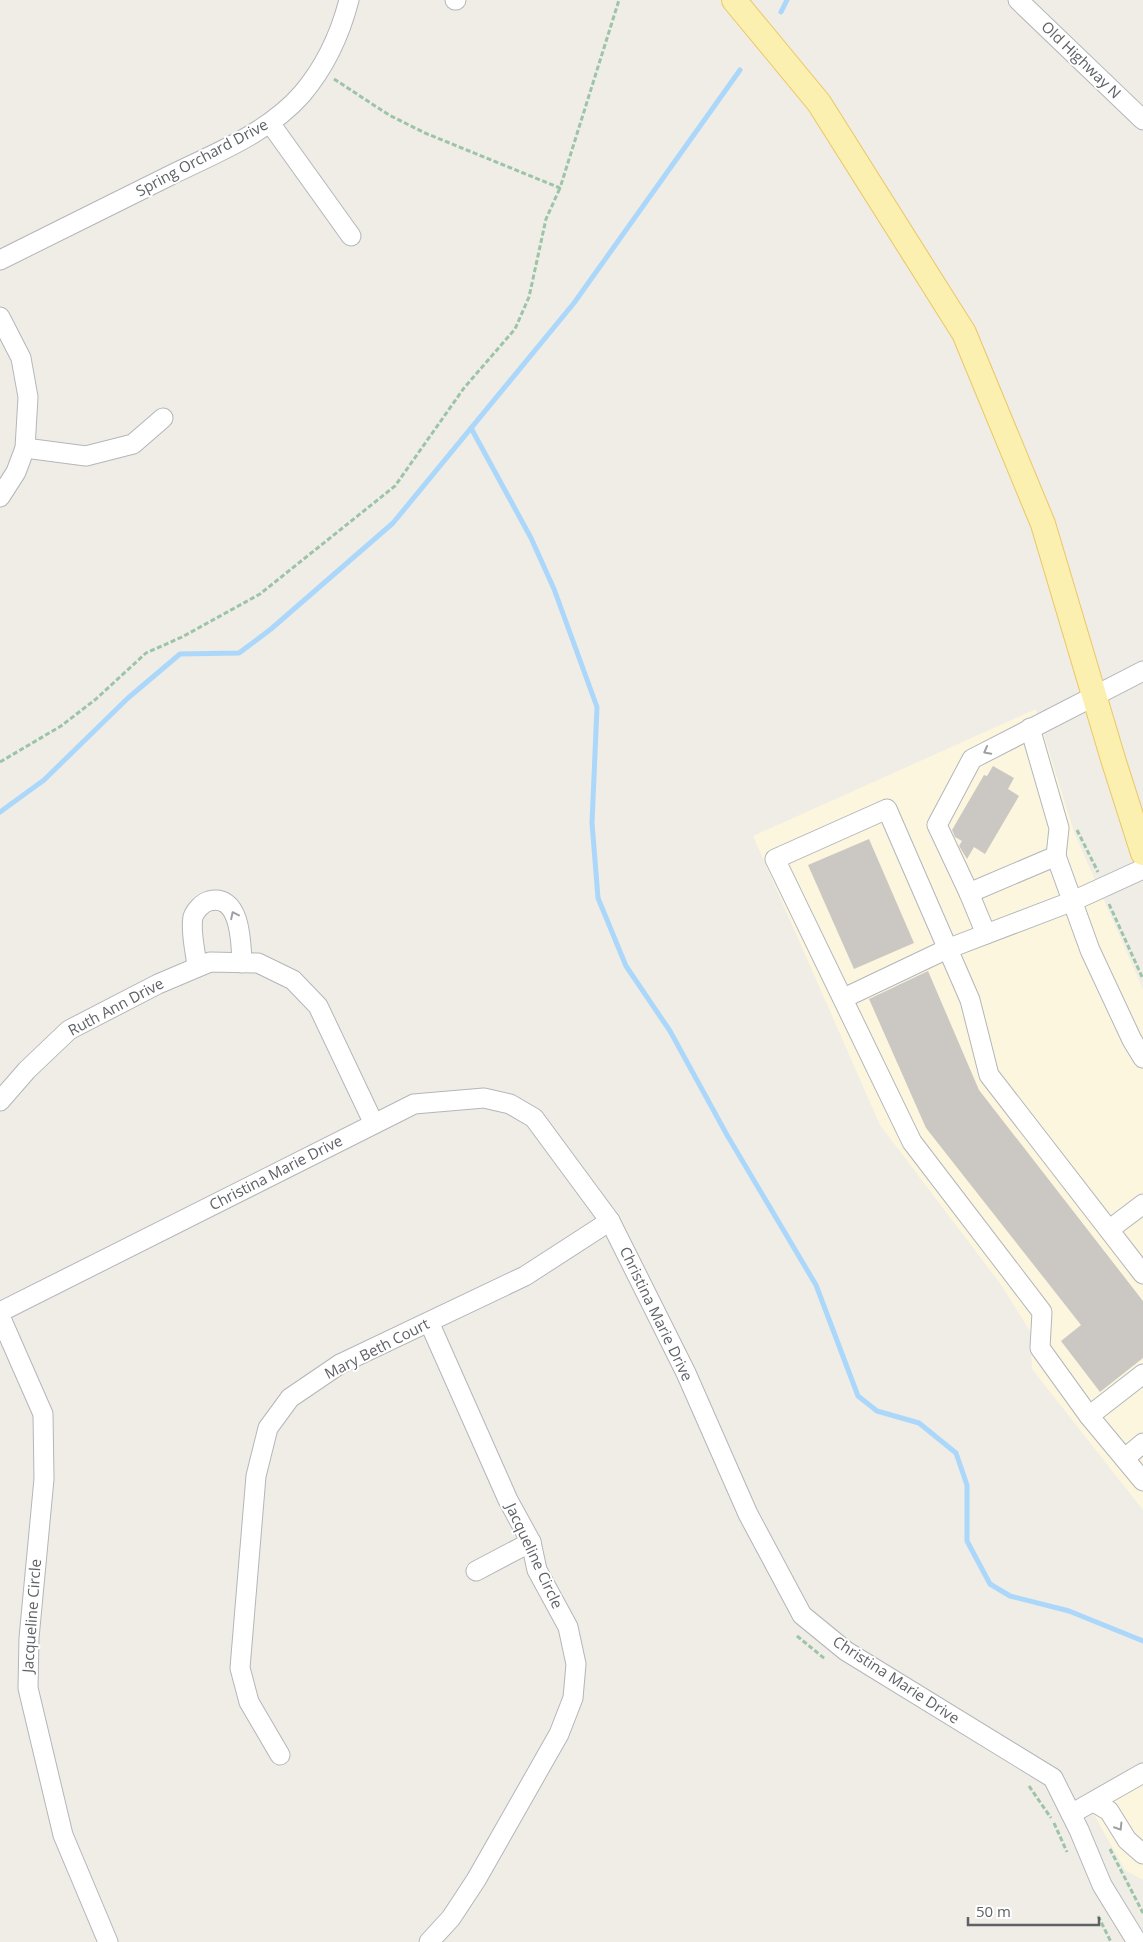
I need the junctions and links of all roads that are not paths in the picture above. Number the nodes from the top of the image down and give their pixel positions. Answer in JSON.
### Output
{"nodes":[{"id":1,"x":349,"y":0,"type":"edge"},
{"id":2,"x":734,"y":0,"type":"edge"},
{"id":3,"x":1018,"y":0,"type":"edge"},
{"id":4,"x":1143,"y":120,"type":"edge"},
{"id":5,"x":270,"y":124,"type":"junction"},
{"id":6,"x":351,"y":236,"type":"dead end"},
{"id":7,"x":0,"y":260,"type":"edge"},
{"id":8,"x":0,"y":317,"type":"edge"},
{"id":9,"x":163,"y":418,"type":"dead end"},
{"id":10,"x":25,"y":448,"type":"junction"},
{"id":11,"x":0,"y":497,"type":"edge"},
{"id":12,"x":1143,"y":671,"type":"edge"},
{"id":13,"x":1095,"y":696,"type":"junction"},
{"id":14,"x":1030,"y":728,"type":"junction"},
{"id":15,"x":1143,"y":853,"type":"edge"},
{"id":16,"x":1056,"y":856,"type":"junction"},
{"id":17,"x":1143,"y":870,"type":"edge"},
{"id":18,"x":969,"y":893,"type":"junction"},
{"id":19,"x":1073,"y":902,"type":"junction"},
{"id":20,"x":986,"y":934,"type":"junction"},
{"id":21,"x":947,"y":949,"type":"junction"},
{"id":22,"x":242,"y":963,"type":"junction"},
{"id":23,"x":197,"y":968,"type":"junction"},
{"id":24,"x":844,"y":998,"type":"junction"},
{"id":25,"x":1143,"y":1058,"type":"edge"},
{"id":26,"x":0,"y":1101,"type":"edge"},
{"id":27,"x":374,"y":1124,"type":"junction"},
{"id":28,"x":1143,"y":1204,"type":"edge"},
{"id":29,"x":610,"y":1221,"type":"junction"},
{"id":30,"x":1110,"y":1229,"type":"junction"},
{"id":31,"x":1143,"y":1274,"type":"edge"},
{"id":32,"x":0,"y":1314,"type":"edge"},
{"id":33,"x":429,"y":1322,"type":"junction"},
{"id":34,"x":1143,"y":1374,"type":"edge"},
{"id":35,"x":1090,"y":1416,"type":"junction"},
{"id":36,"x":1143,"y":1443,"type":"edge"},
{"id":37,"x":1125,"y":1458,"type":"junction"},
{"id":38,"x":1143,"y":1481,"type":"edge"},
{"id":39,"x":531,"y":1542,"type":"junction"},
{"id":40,"x":476,"y":1571,"type":"dead end"},
{"id":41,"x":280,"y":1755,"type":"dead end"},
{"id":42,"x":1143,"y":1773,"type":"edge"},
{"id":43,"x":1094,"y":1802,"type":"junction"},
{"id":44,"x":1071,"y":1814,"type":"junction"},
{"id":45,"x":1143,"y":1854,"type":"edge"},
{"id":46,"x":108,"y":1942,"type":"edge"},
{"id":47,"x":429,"y":1942,"type":"edge"},
{"id":48,"x":1137,"y":1942,"type":"edge"}],
"edges":[{"from":1,"to":5,"type":"street","name":"Spring Orchard Drive"},
{"from":2,"to":13,"type":"main road"},
{"from":3,"to":4,"type":"street","name":"Old Highway N"},
{"from":5,"to":6,"type":"street"},
{"from":5,"to":7,"type":"street","name":"Spring Orchard Drive"},
{"from":8,"to":10,"type":"street"},
{"from":9,"to":10,"type":"street"},
{"from":10,"to":11,"type":"street"},
{"from":12,"to":13,"type":"street"},
{"from":13,"to":14,"type":"street"},
{"from":13,"to":15,"type":"main road"},
{"from":14,"to":16,"type":"street"},
{"from":14,"to":18,"type":"street","one_way":true},
{"from":16,"to":18,"type":"street"},
{"from":16,"to":19,"type":"street"},
{"from":17,"to":19,"type":"street"},
{"from":18,"to":20,"type":"street"},
{"from":19,"to":20,"type":"street"},
{"from":19,"to":25,"type":"street"},
{"from":20,"to":21,"type":"street"},
{"from":21,"to":24,"type":"street"},
{"from":21,"to":24,"type":"street"},
{"from":21,"to":30,"type":"street"},
{"from":22,"to":23,"type":"street","name":"Ruth Ann Drive"},
{"from":22,"to":23,"type":"street","one_way":true},
{"from":22,"to":27,"type":"street","name":"Ruth Ann Drive"},
{"from":23,"to":26,"type":"street","name":"Ruth Ann Drive"},
{"from":24,"to":35,"type":"street"},
{"from":27,"to":29,"type":"street","name":"Christina Marie Drive"},
{"from":27,"to":32,"type":"street","name":"Christina Marie Drive"},
{"from":28,"to":30,"type":"street"},
{"from":29,"to":33,"type":"street","name":"Mary Beth Court"},
{"from":29,"to":44,"type":"street","name":"Christina Marie Drive"},
{"from":30,"to":31,"type":"street"},
{"from":32,"to":46,"type":"street","name":"Jacqueline Circle"},
{"from":33,"to":39,"type":"street","name":"Jacqueline Circle"},
{"from":33,"to":41,"type":"street","name":"Mary Beth Court"},
{"from":34,"to":35,"type":"street"},
{"from":35,"to":37,"type":"street"},
{"from":36,"to":37,"type":"street"},
{"from":37,"to":38,"type":"street"},
{"from":39,"to":40,"type":"street"},
{"from":39,"to":47,"type":"street","name":"Jacqueline Circle"},
{"from":42,"to":43,"type":"street"},
{"from":43,"to":44,"type":"street"},
{"from":43,"to":45,"type":"street","one_way":true},
{"from":44,"to":48,"type":"street","name":"Christina Marie Drive"}]}
